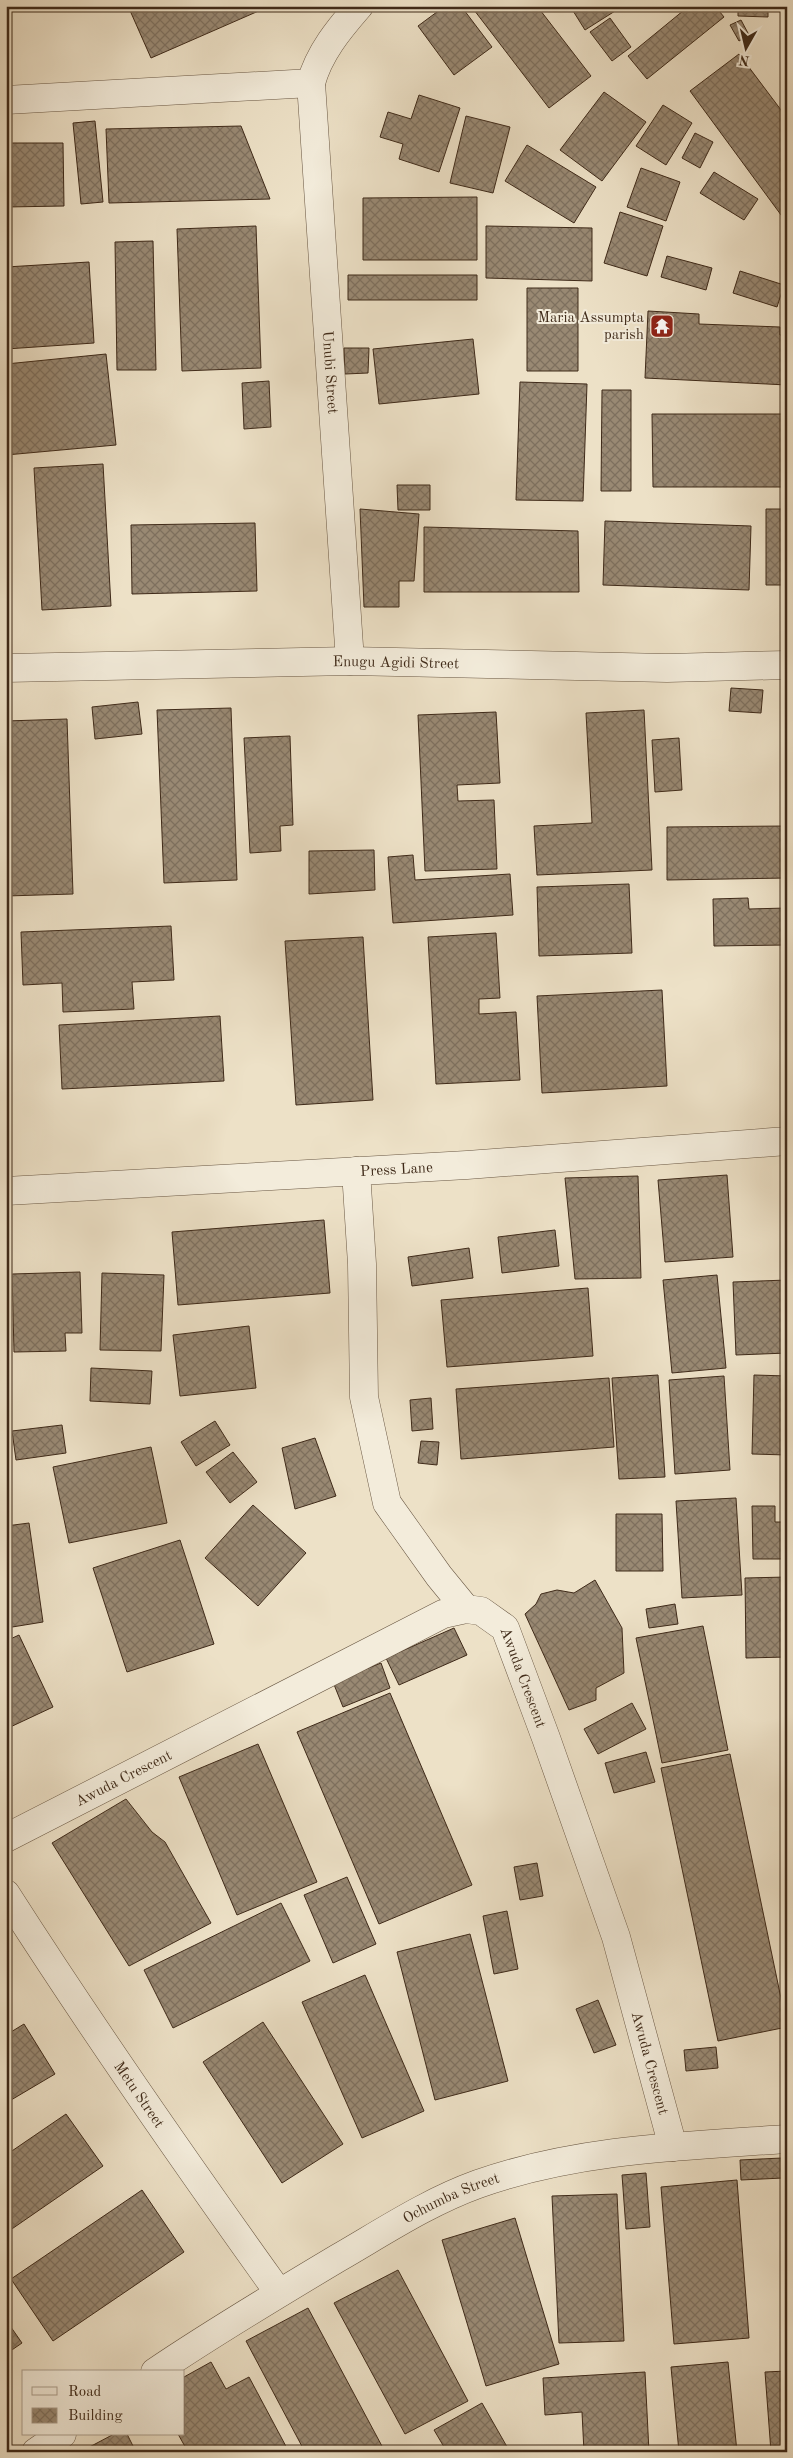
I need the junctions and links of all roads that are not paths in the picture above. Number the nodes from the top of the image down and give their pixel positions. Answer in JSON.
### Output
{"nodes":[{"id":1,"x":360,"y":6,"type":"edge"},
{"id":2,"x":311,"y":83,"type":"junction"},
{"id":3,"x":6,"y":100,"type":"edge"},
{"id":4,"x":350,"y":661,"type":"junction"},
{"id":5,"x":787,"y":665,"type":"edge"},
{"id":6,"x":6,"y":668,"type":"edge"},
{"id":7,"x":787,"y":1141,"type":"edge"},
{"id":8,"x":356,"y":1171,"type":"junction"},
{"id":9,"x":6,"y":1191,"type":"edge"},
{"id":10,"x":466,"y":1609,"type":"junction"},
{"id":11,"x":6,"y":1838,"type":"edge"},
{"id":12,"x":6,"y":1894,"type":"edge"},
{"id":13,"x":787,"y":2139,"type":"edge"},
{"id":14,"x":673,"y":2147,"type":"junction"},
{"id":15,"x":279,"y":2293,"type":"junction"},
{"id":16,"x":158,"y":2370,"type":"edge"},
{"id":17,"x":59,"y":2436,"type":"edge"},
{"id":18,"x":36,"y":2452,"type":"edge"}],
"edges":[{"from":1,"to":2,"type":"street","name":"Unubi Street"},
{"from":2,"to":3,"type":"street"},
{"from":2,"to":4,"type":"street","name":"Unubi Street"},
{"from":4,"to":5,"type":"street","name":"Enugu Agidi Street"},
{"from":4,"to":6,"type":"street","name":"Enugu Agidi Street"},
{"from":7,"to":8,"type":"street","name":"Press Lane"},
{"from":8,"to":9,"type":"street","name":"Press Lane"},
{"from":8,"to":10,"type":"street"},
{"from":10,"to":11,"type":"street","name":"Awuda Crescent"},
{"from":10,"to":14,"type":"street","name":"Awuda Crescent"},
{"from":12,"to":15,"type":"street","name":"Metu Street"},
{"from":13,"to":14,"type":"street","name":"Ochumba Street"},
{"from":14,"to":15,"type":"street","name":"Ochumba Street"},
{"from":15,"to":16,"type":"street","name":"Ochumba Street"},
{"from":17,"to":18,"type":"street"}]}
